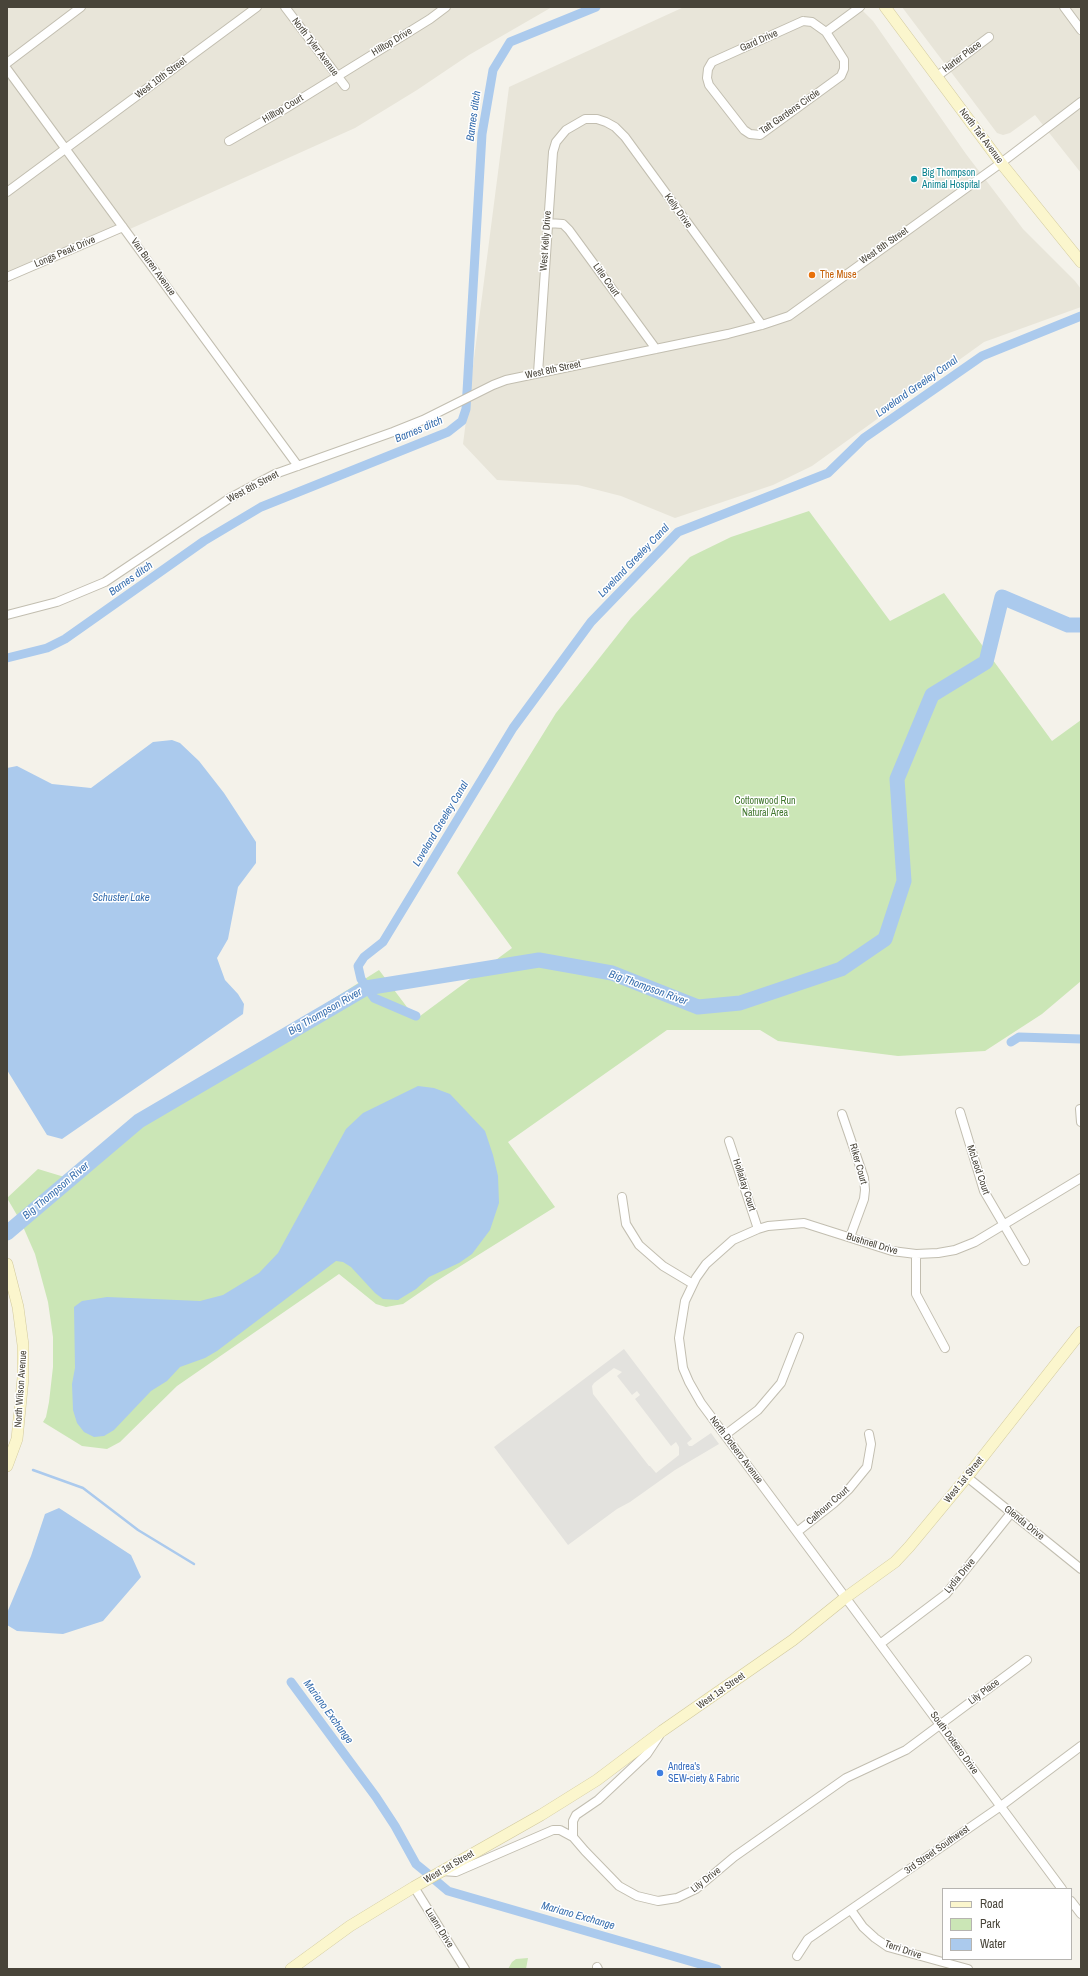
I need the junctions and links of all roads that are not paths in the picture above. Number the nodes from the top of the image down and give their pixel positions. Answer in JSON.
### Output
{"nodes":[{"id":1,"x":81,"y":7,"type":"edge"},
{"id":2,"x":257,"y":7,"type":"edge"},
{"id":3,"x":285,"y":7,"type":"edge"},
{"id":4,"x":446,"y":7,"type":"edge"},
{"id":5,"x":860,"y":7,"type":"edge"},
{"id":6,"x":885,"y":7,"type":"edge"},
{"id":7,"x":1064,"y":7,"type":"edge"},
{"id":8,"x":1081,"y":30,"type":"edge"},
{"id":9,"x":826,"y":32,"type":"junction"},
{"id":10,"x":989,"y":37,"type":"dead end"},
{"id":11,"x":7,"y":63,"type":"edge"},
{"id":12,"x":7,"y":69,"type":"edge"},
{"id":13,"x":336,"y":75,"type":"junction"},
{"id":14,"x":936,"y":77,"type":"junction"},
{"id":15,"x":709,"y":85,"type":"joint"},
{"id":16,"x":345,"y":86,"type":"dead end"},
{"id":17,"x":1081,"y":102,"type":"edge"},
{"id":18,"x":580,"y":121,"type":"joint"},
{"id":19,"x":229,"y":141,"type":"dead end"},
{"id":20,"x":66,"y":149,"type":"junction"},
{"id":21,"x":1001,"y":163,"type":"junction"},
{"id":22,"x":7,"y":192,"type":"edge"},
{"id":23,"x":548,"y":223,"type":"junction"},
{"id":24,"x":123,"y":227,"type":"junction"},
{"id":25,"x":1081,"y":262,"type":"edge"},
{"id":26,"x":7,"y":277,"type":"edge"},
{"id":27,"x":762,"y":325,"type":"junction"},
{"id":28,"x":656,"y":349,"type":"junction"},
{"id":29,"x":538,"y":373,"type":"junction"},
{"id":30,"x":298,"y":466,"type":"junction"},
{"id":31,"x":7,"y":615,"type":"edge"},
{"id":32,"x":1080,"y":1108,"type":"dead end"},
{"id":33,"x":960,"y":1112,"type":"dead end"},
{"id":34,"x":842,"y":1114,"type":"dead end"},
{"id":35,"x":1081,"y":1122,"type":"edge"},
{"id":36,"x":729,"y":1141,"type":"dead end"},
{"id":37,"x":1081,"y":1178,"type":"edge"},
{"id":38,"x":622,"y":1196,"type":"dead end"},
{"id":39,"x":1004,"y":1224,"type":"junction"},
{"id":40,"x":758,"y":1229,"type":"junction"},
{"id":41,"x":850,"y":1238,"type":"junction"},
{"id":42,"x":916,"y":1254,"type":"junction"},
{"id":43,"x":1025,"y":1261,"type":"dead end"},
{"id":44,"x":8,"y":1266,"type":"edge"},
{"id":45,"x":693,"y":1284,"type":"junction"},
{"id":46,"x":1081,"y":1332,"type":"edge"},
{"id":47,"x":799,"y":1337,"type":"dead end"},
{"id":48,"x":945,"y":1348,"type":"dead end"},
{"id":49,"x":869,"y":1434,"type":"dead end"},
{"id":50,"x":725,"y":1435,"type":"junction"},
{"id":51,"x":7,"y":1466,"type":"edge"},
{"id":52,"x":967,"y":1477,"type":"junction"},
{"id":53,"x":1011,"y":1513,"type":"junction"},
{"id":54,"x":797,"y":1532,"type":"junction"},
{"id":55,"x":1081,"y":1568,"type":"edge"},
{"id":56,"x":846,"y":1598,"type":"junction"},
{"id":57,"x":880,"y":1644,"type":"junction"},
{"id":58,"x":1027,"y":1660,"type":"dead end"},
{"id":59,"x":941,"y":1724,"type":"junction"},
{"id":60,"x":662,"y":1731,"type":"junction"},
{"id":61,"x":1081,"y":1746,"type":"edge"},
{"id":62,"x":1001,"y":1806,"type":"junction"},
{"id":63,"x":573,"y":1837,"type":"junction"},
{"id":64,"x":442,"y":1871,"type":"junction"},
{"id":65,"x":414,"y":1887,"type":"junction"},
{"id":66,"x":1061,"y":1888,"type":"edge"},
{"id":67,"x":1072,"y":1902,"type":"edge"},
{"id":68,"x":850,"y":1910,"type":"junction"},
{"id":69,"x":1081,"y":1914,"type":"edge"},
{"id":70,"x":797,"y":1956,"type":"dead end"},
{"id":71,"x":291,"y":1969,"type":"edge"},
{"id":72,"x":465,"y":1969,"type":"edge"},
{"id":73,"x":968,"y":1969,"type":"edge"}],
"edges":[{"from":1,"to":11,"type":"street"},
{"from":2,"to":20,"type":"street","name":"West 10th Street"},
{"from":3,"to":13,"type":"street","name":"North Tyler Avenue"},
{"from":4,"to":13,"type":"street","name":"Hilltop Drive"},
{"from":5,"to":9,"type":"street"},
{"from":6,"to":14,"type":"main road","name":"North Taft Avenue"},
{"from":7,"to":8,"type":"street"},
{"from":9,"to":15,"type":"street","name":"Gard Drive"},
{"from":9,"to":15,"type":"street","name":"Taft Gardens Circle"},
{"from":10,"to":14,"type":"street","name":"Harter Place"},
{"from":12,"to":20,"type":"street","name":"Van Buren Avenue"},
{"from":13,"to":16,"type":"street","name":"North Tyler Avenue"},
{"from":13,"to":19,"type":"street","name":"Hilltop Court"},
{"from":14,"to":21,"type":"main road","name":"North Taft Avenue"},
{"from":17,"to":21,"type":"street","name":"West 8th Street"},
{"from":18,"to":23,"type":"street","name":"West Kelly Drive"},
{"from":18,"to":27,"type":"street","name":"Kelly Drive"},
{"from":20,"to":22,"type":"street","name":"West 10th Street"},
{"from":20,"to":24,"type":"street","name":"Van Buren Avenue"},
{"from":21,"to":25,"type":"main road","name":"North Taft Avenue"},
{"from":21,"to":27,"type":"street","name":"West 8th Street"},
{"from":23,"to":28,"type":"street","name":"Litle Court"},
{"from":23,"to":29,"type":"street","name":"West Kelly Drive"},
{"from":24,"to":26,"type":"street","name":"Longs Peak Drive"},
{"from":24,"to":30,"type":"street","name":"Van Buren Avenue"},
{"from":27,"to":28,"type":"street","name":"West 8th Street"},
{"from":28,"to":29,"type":"street","name":"West 8th Street"},
{"from":29,"to":30,"type":"street","name":"West 8th Street"},
{"from":30,"to":31,"type":"street","name":"West 8th Street"},
{"from":32,"to":35,"type":"street"},
{"from":33,"to":39,"type":"street","name":"McLeod Court"},
{"from":34,"to":41,"type":"street","name":"Riker Court"},
{"from":36,"to":40,"type":"street","name":"Holladay Court"},
{"from":37,"to":39,"type":"street","name":"Bushnell Drive"},
{"from":38,"to":45,"type":"street"},
{"from":39,"to":42,"type":"street","name":"Bushnell Drive"},
{"from":39,"to":43,"type":"street","name":"McLeod Court"},
{"from":40,"to":41,"type":"street","name":"Bushnell Drive"},
{"from":40,"to":45,"type":"street","name":"Bushnell Drive"},
{"from":41,"to":42,"type":"street","name":"Bushnell Drive"},
{"from":42,"to":48,"type":"street"},
{"from":44,"to":51,"type":"main road","name":"North Wilson Avenue"},
{"from":45,"to":50,"type":"street","name":"North Dotsero Avenue"},
{"from":46,"to":52,"type":"main road","name":"West 1st Street"},
{"from":47,"to":50,"type":"street"},
{"from":49,"to":54,"type":"street","name":"Calhoun Court"},
{"from":50,"to":54,"type":"street","name":"North Dotsero Avenue"},
{"from":52,"to":53,"type":"street","name":"Glenda Drive"},
{"from":52,"to":56,"type":"main road","name":"West 1st Street"},
{"from":53,"to":55,"type":"street","name":"Glenda Drive"},
{"from":53,"to":57,"type":"street","name":"Lydia Drive"},
{"from":54,"to":56,"type":"street","name":"North Dotsero Avenue"},
{"from":56,"to":57,"type":"street","name":"South Dotsero Drive"},
{"from":56,"to":60,"type":"main road","name":"West 1st Street"},
{"from":57,"to":59,"type":"street","name":"South Dotsero Drive"},
{"from":58,"to":59,"type":"street","name":"Lily Place"},
{"from":59,"to":62,"type":"street","name":"South Dotsero Drive"},
{"from":59,"to":63,"type":"street","name":"Lily Drive"},
{"from":60,"to":63,"type":"street"},
{"from":60,"to":64,"type":"main road","name":"West 1st Street"},
{"from":61,"to":62,"type":"street","name":"3rd Street Southwest"},
{"from":62,"to":66,"type":"street","name":"South Dotsero Drive"},
{"from":62,"to":68,"type":"street","name":"3rd Street Southwest"},
{"from":63,"to":64,"type":"street"},
{"from":64,"to":65,"type":"main road","name":"West 1st Street"},
{"from":65,"to":71,"type":"main road","name":"West 1st Street"},
{"from":65,"to":72,"type":"street","name":"Luann Drive"},
{"from":67,"to":69,"type":"street"},
{"from":68,"to":70,"type":"street","name":"3rd Street Southwest"},
{"from":68,"to":73,"type":"street","name":"Terri Drive"}]}
